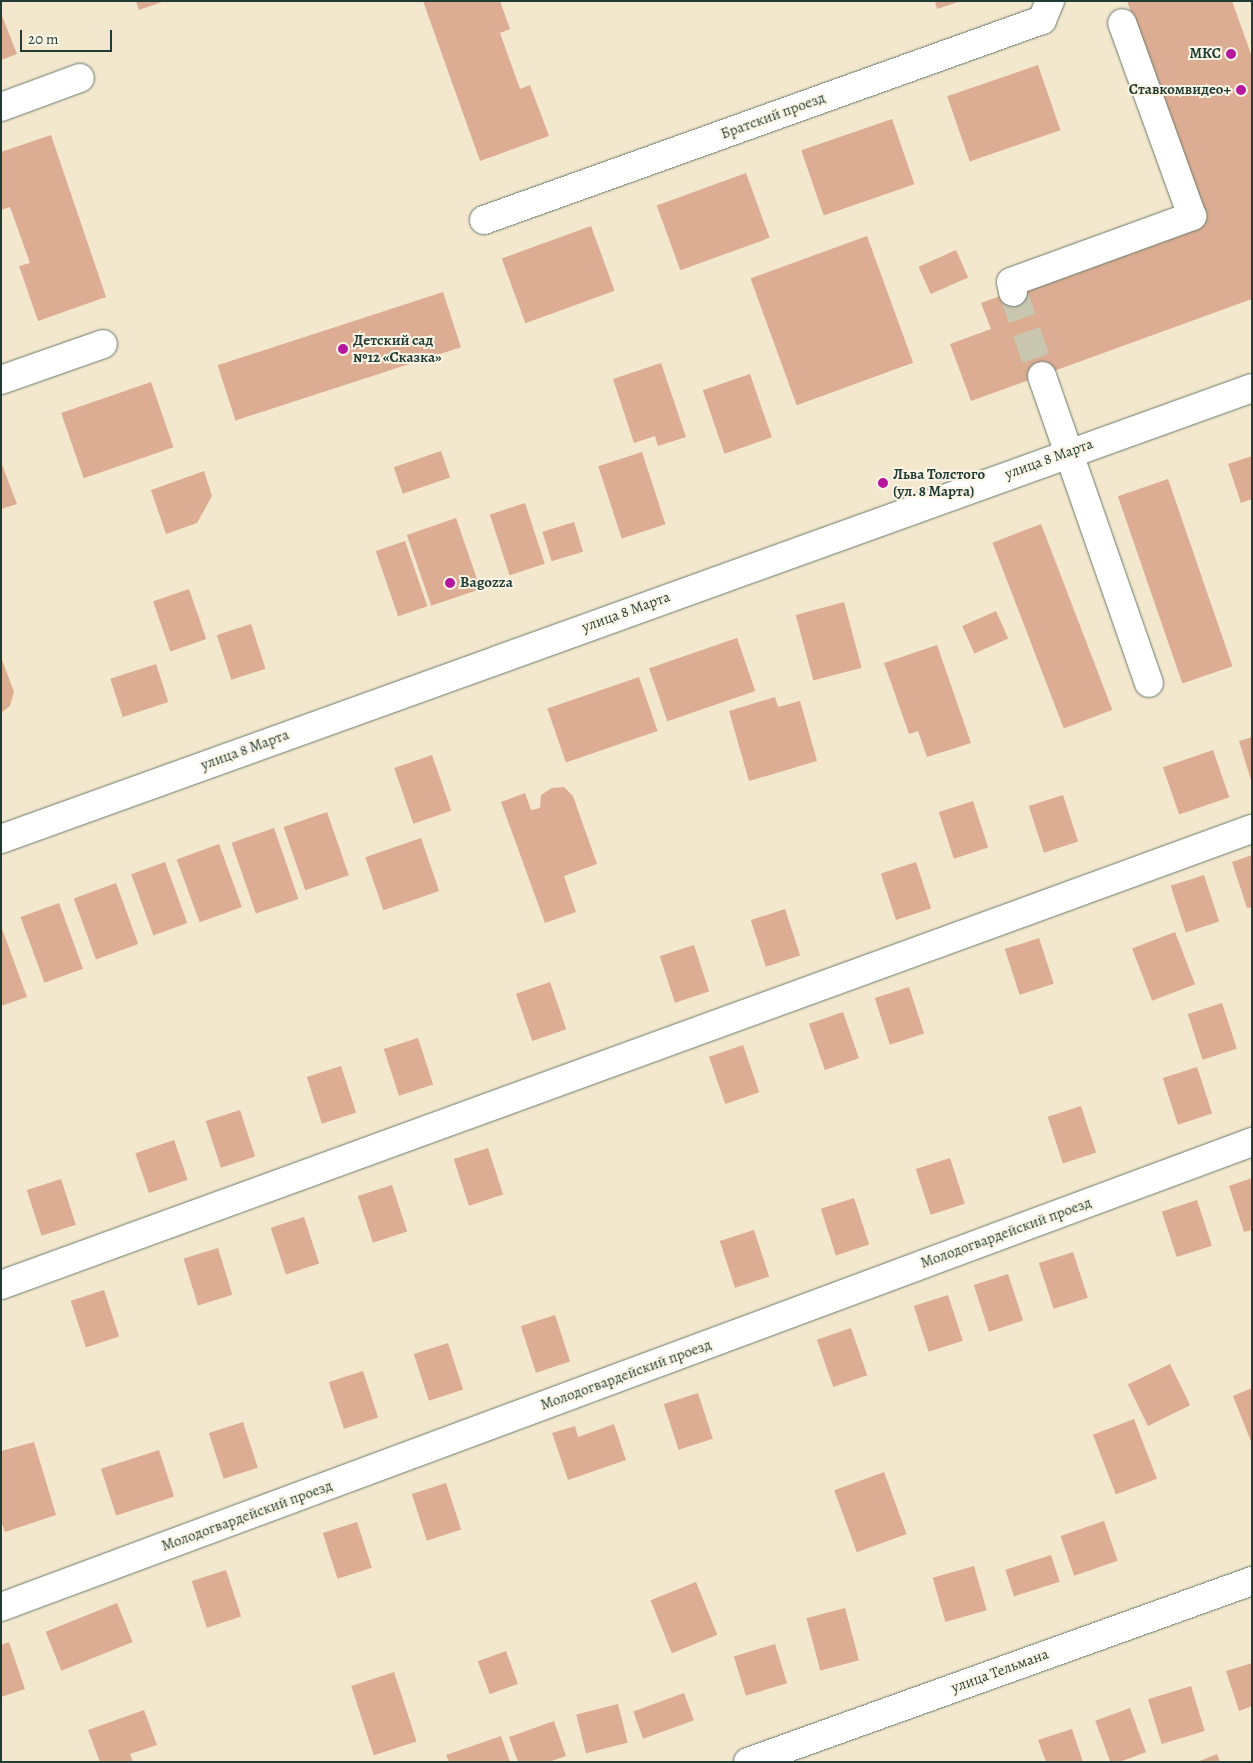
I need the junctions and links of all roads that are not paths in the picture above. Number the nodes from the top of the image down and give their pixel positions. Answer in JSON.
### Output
{"nodes":[{"id":1,"x":1050,"y":1,"type":"edge"},
{"id":2,"x":1122,"y":23,"type":"dead end"},
{"id":3,"x":80,"y":78,"type":"dead end"},
{"id":4,"x":1,"y":107,"type":"edge"},
{"id":5,"x":484,"y":220,"type":"dead end"},
{"id":6,"x":1013,"y":292,"type":"dead end"},
{"id":7,"x":103,"y":344,"type":"dead end"},
{"id":8,"x":1042,"y":376,"type":"tunnel mouth"},
{"id":9,"x":1,"y":380,"type":"edge"},
{"id":10,"x":1252,"y":388,"type":"edge"},
{"id":11,"x":1069,"y":452,"type":"junction"},
{"id":12,"x":1149,"y":682,"type":"dead end"},
{"id":13,"x":1252,"y":829,"type":"edge"},
{"id":14,"x":1,"y":839,"type":"edge"},
{"id":15,"x":1252,"y":1142,"type":"edge"},
{"id":16,"x":1,"y":1285,"type":"edge"},
{"id":17,"x":1252,"y":1581,"type":"edge"},
{"id":18,"x":1,"y":1607,"type":"edge"},
{"id":19,"x":748,"y":1762,"type":"edge"}],
"edges":[{"from":1,"to":5,"type":"street","name":"Братский проезд"},
{"from":2,"to":6,"type":"street"},
{"from":3,"to":4,"type":"street"},
{"from":7,"to":9,"type":"street"},
{"from":8,"to":11,"type":"street"},
{"from":10,"to":11,"type":"street","name":"улица 8 Марта"},
{"from":11,"to":12,"type":"street"},
{"from":11,"to":14,"type":"street","name":"улица 8 Марта"},
{"from":13,"to":16,"type":"street"},
{"from":15,"to":18,"type":"street","name":"Молодогвардейский проезд"},
{"from":17,"to":19,"type":"street","name":"улица Тельмана"}]}
